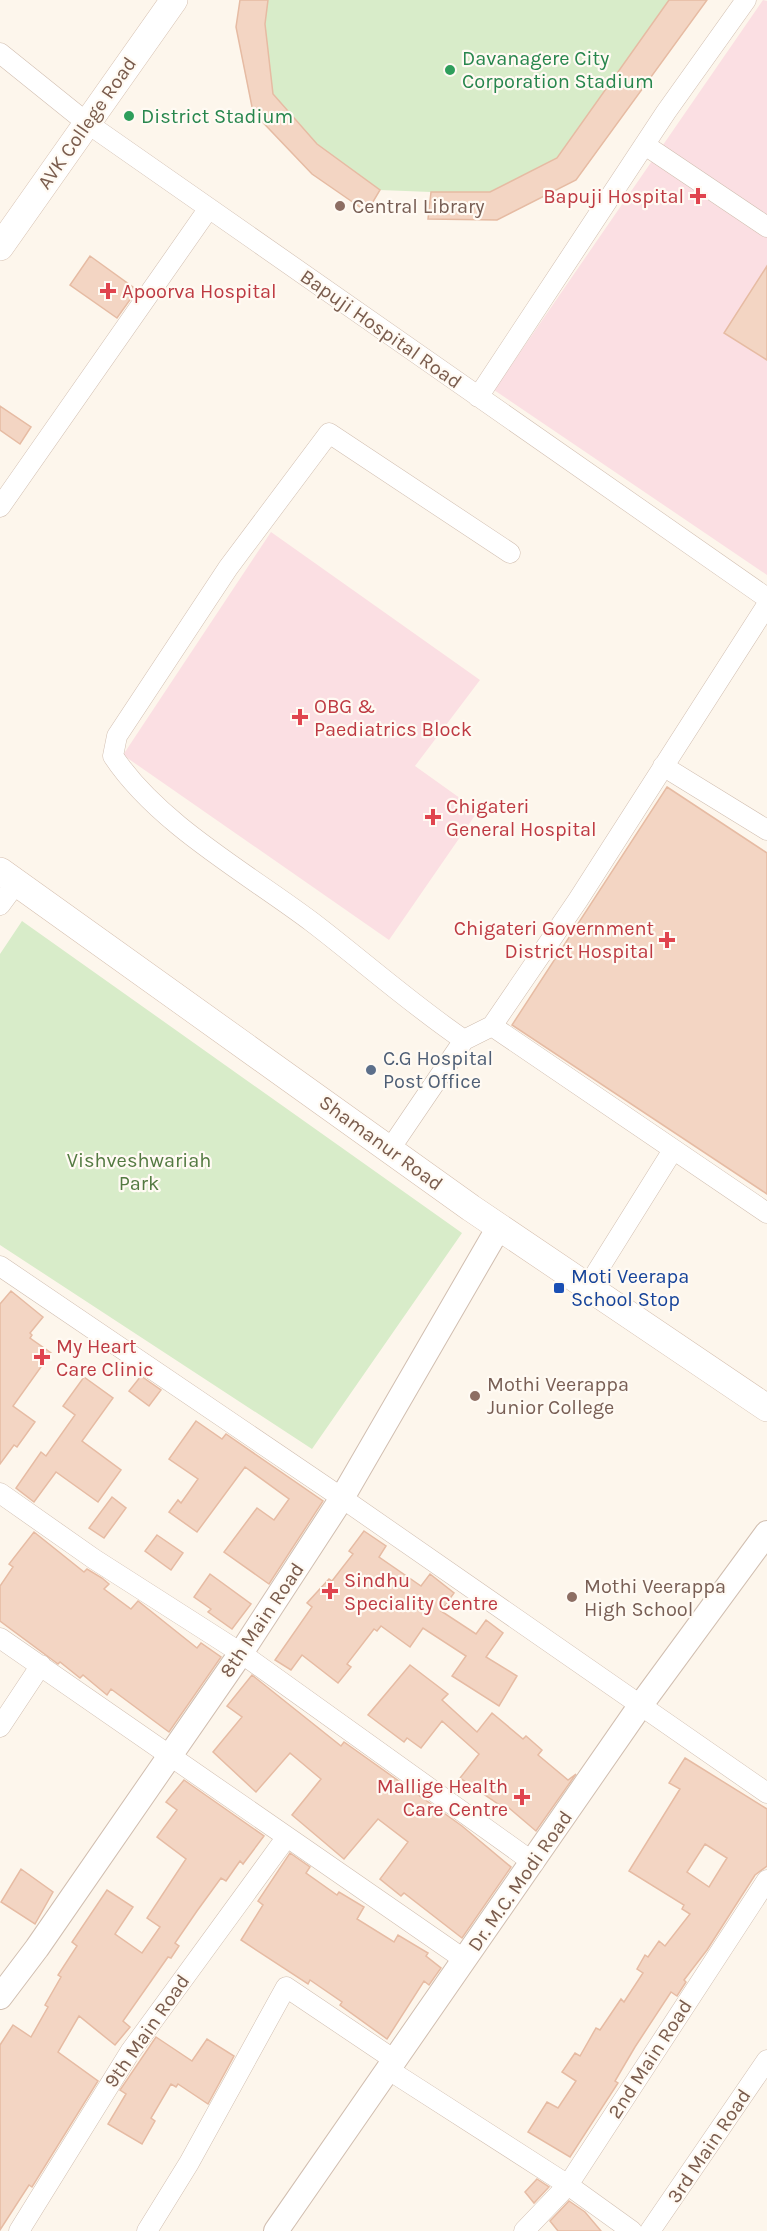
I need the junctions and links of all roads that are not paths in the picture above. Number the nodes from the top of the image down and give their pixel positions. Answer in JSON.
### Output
{"nodes":[{"id":1,"x":174,"y":0,"type":"edge"},
{"id":2,"x":746,"y":0,"type":"edge"},
{"id":3,"x":0,"y":53,"type":"edge"},
{"id":4,"x":87,"y":123,"type":"junction"},
{"id":5,"x":645,"y":145,"type":"junction"},
{"id":6,"x":209,"y":208,"type":"junction"},
{"id":7,"x":767,"y":227,"type":"edge"},
{"id":8,"x":0,"y":247,"type":"edge"},
{"id":9,"x":478,"y":397,"type":"junction"},
{"id":10,"x":0,"y":507,"type":"edge"},
{"id":11,"x":510,"y":553,"type":"dead end"},
{"id":12,"x":767,"y":598,"type":"edge"},
{"id":13,"x":767,"y":605,"type":"edge"},
{"id":14,"x":663,"y":766,"type":"junction"},
{"id":15,"x":767,"y":830,"type":"edge"},
{"id":16,"x":9,"y":876,"type":"edge"},
{"id":17,"x":0,"y":905,"type":"edge"},
{"id":18,"x":492,"y":1026,"type":"junction"},
{"id":19,"x":464,"y":1040,"type":"junction"},
{"id":20,"x":390,"y":1149,"type":"junction"},
{"id":21,"x":673,"y":1150,"type":"junction"},
{"id":22,"x":767,"y":1213,"type":"edge"},
{"id":23,"x":499,"y":1227,"type":"junction"},
{"id":24,"x":0,"y":1266,"type":"edge"},
{"id":25,"x":588,"y":1286,"type":"junction"},
{"id":26,"x":767,"y":1408,"type":"edge"},
{"id":27,"x":0,"y":1493,"type":"edge"},
{"id":28,"x":342,"y":1498,"type":"junction"},
{"id":29,"x":767,"y":1533,"type":"edge"},
{"id":30,"x":0,"y":1638,"type":"edge"},
{"id":31,"x":241,"y":1653,"type":"junction"},
{"id":32,"x":41,"y":1665,"type":"junction"},
{"id":33,"x":640,"y":1706,"type":"junction"},
{"id":34,"x":0,"y":1727,"type":"edge"},
{"id":35,"x":167,"y":1756,"type":"junction"},
{"id":36,"x":767,"y":1793,"type":"edge"},
{"id":37,"x":286,"y":1838,"type":"junction"},
{"id":38,"x":534,"y":1863,"type":"junction"},
{"id":39,"x":767,"y":1880,"type":"edge"},
{"id":40,"x":465,"y":1960,"type":"junction"},
{"id":41,"x":0,"y":1997,"type":"edge"},
{"id":42,"x":767,"y":2060,"type":"edge"},
{"id":43,"x":392,"y":2066,"type":"junction"},
{"id":44,"x":568,"y":2185,"type":"junction"},
{"id":45,"x":19,"y":2231,"type":"edge"},
{"id":46,"x":147,"y":2231,"type":"edge"},
{"id":47,"x":276,"y":2231,"type":"edge"},
{"id":48,"x":524,"y":2231,"type":"edge"},
{"id":49,"x":632,"y":2231,"type":"edge"},
{"id":50,"x":650,"y":2231,"type":"edge"}],
"edges":[{"from":1,"to":4,"type":"main road","name":"AVK College Road"},
{"from":2,"to":5,"type":"street"},
{"from":3,"to":4,"type":"street","name":"Bapuji Hospital Road"},
{"from":4,"to":6,"type":"street","name":"Bapuji Hospital Road"},
{"from":4,"to":8,"type":"main road","name":"AVK College Road"},
{"from":5,"to":7,"type":"street"},
{"from":5,"to":9,"type":"street"},
{"from":6,"to":9,"type":"street","name":"Bapuji Hospital Road"},
{"from":6,"to":10,"type":"street"},
{"from":9,"to":12,"type":"street","name":"Bapuji Hospital Road"},
{"from":11,"to":19,"type":"street"},
{"from":13,"to":14,"type":"street"},
{"from":14,"to":15,"type":"street"},
{"from":14,"to":18,"type":"street"},
{"from":16,"to":17,"type":"street"},
{"from":16,"to":20,"type":"main road","name":"Shamanur Road"},
{"from":18,"to":19,"type":"street"},
{"from":18,"to":21,"type":"street"},
{"from":19,"to":20,"type":"street"},
{"from":20,"to":23,"type":"main road","name":"Shamanur Road"},
{"from":21,"to":22,"type":"street"},
{"from":21,"to":25,"type":"street"},
{"from":23,"to":25,"type":"main road","name":"Shamanur Road"},
{"from":23,"to":28,"type":"street","name":"8th Main Road"},
{"from":24,"to":28,"type":"street"},
{"from":25,"to":26,"type":"main road","name":"Shamanur Road"},
{"from":27,"to":31,"type":"street"},
{"from":28,"to":31,"type":"street","name":"8th Main Road"},
{"from":28,"to":33,"type":"street"},
{"from":29,"to":33,"type":"street","name":"Dr. M.C. Modi Road"},
{"from":30,"to":32,"type":"street"},
{"from":31,"to":35,"type":"street","name":"8th Main Road"},
{"from":31,"to":38,"type":"street"},
{"from":32,"to":34,"type":"street"},
{"from":32,"to":35,"type":"street"},
{"from":33,"to":36,"type":"street"},
{"from":33,"to":38,"type":"street","name":"Dr. M.C. Modi Road"},
{"from":35,"to":37,"type":"street"},
{"from":35,"to":41,"type":"street","name":"8th Main Road"},
{"from":37,"to":40,"type":"street"},
{"from":37,"to":45,"type":"street","name":"9th Main Road"},
{"from":38,"to":40,"type":"street","name":"Dr. M.C. Modi Road"},
{"from":39,"to":44,"type":"street","name":"2nd Main Road"},
{"from":40,"to":43,"type":"street","name":"Dr. M.C. Modi Road"},
{"from":42,"to":50,"type":"street","name":"3rd Main Road"},
{"from":43,"to":44,"type":"street"},
{"from":43,"to":46,"type":"street"},
{"from":43,"to":47,"type":"street","name":"Dr. M.C. Modi Road"},
{"from":44,"to":48,"type":"street","name":"2nd Main Road"},
{"from":44,"to":49,"type":"street"}]}
